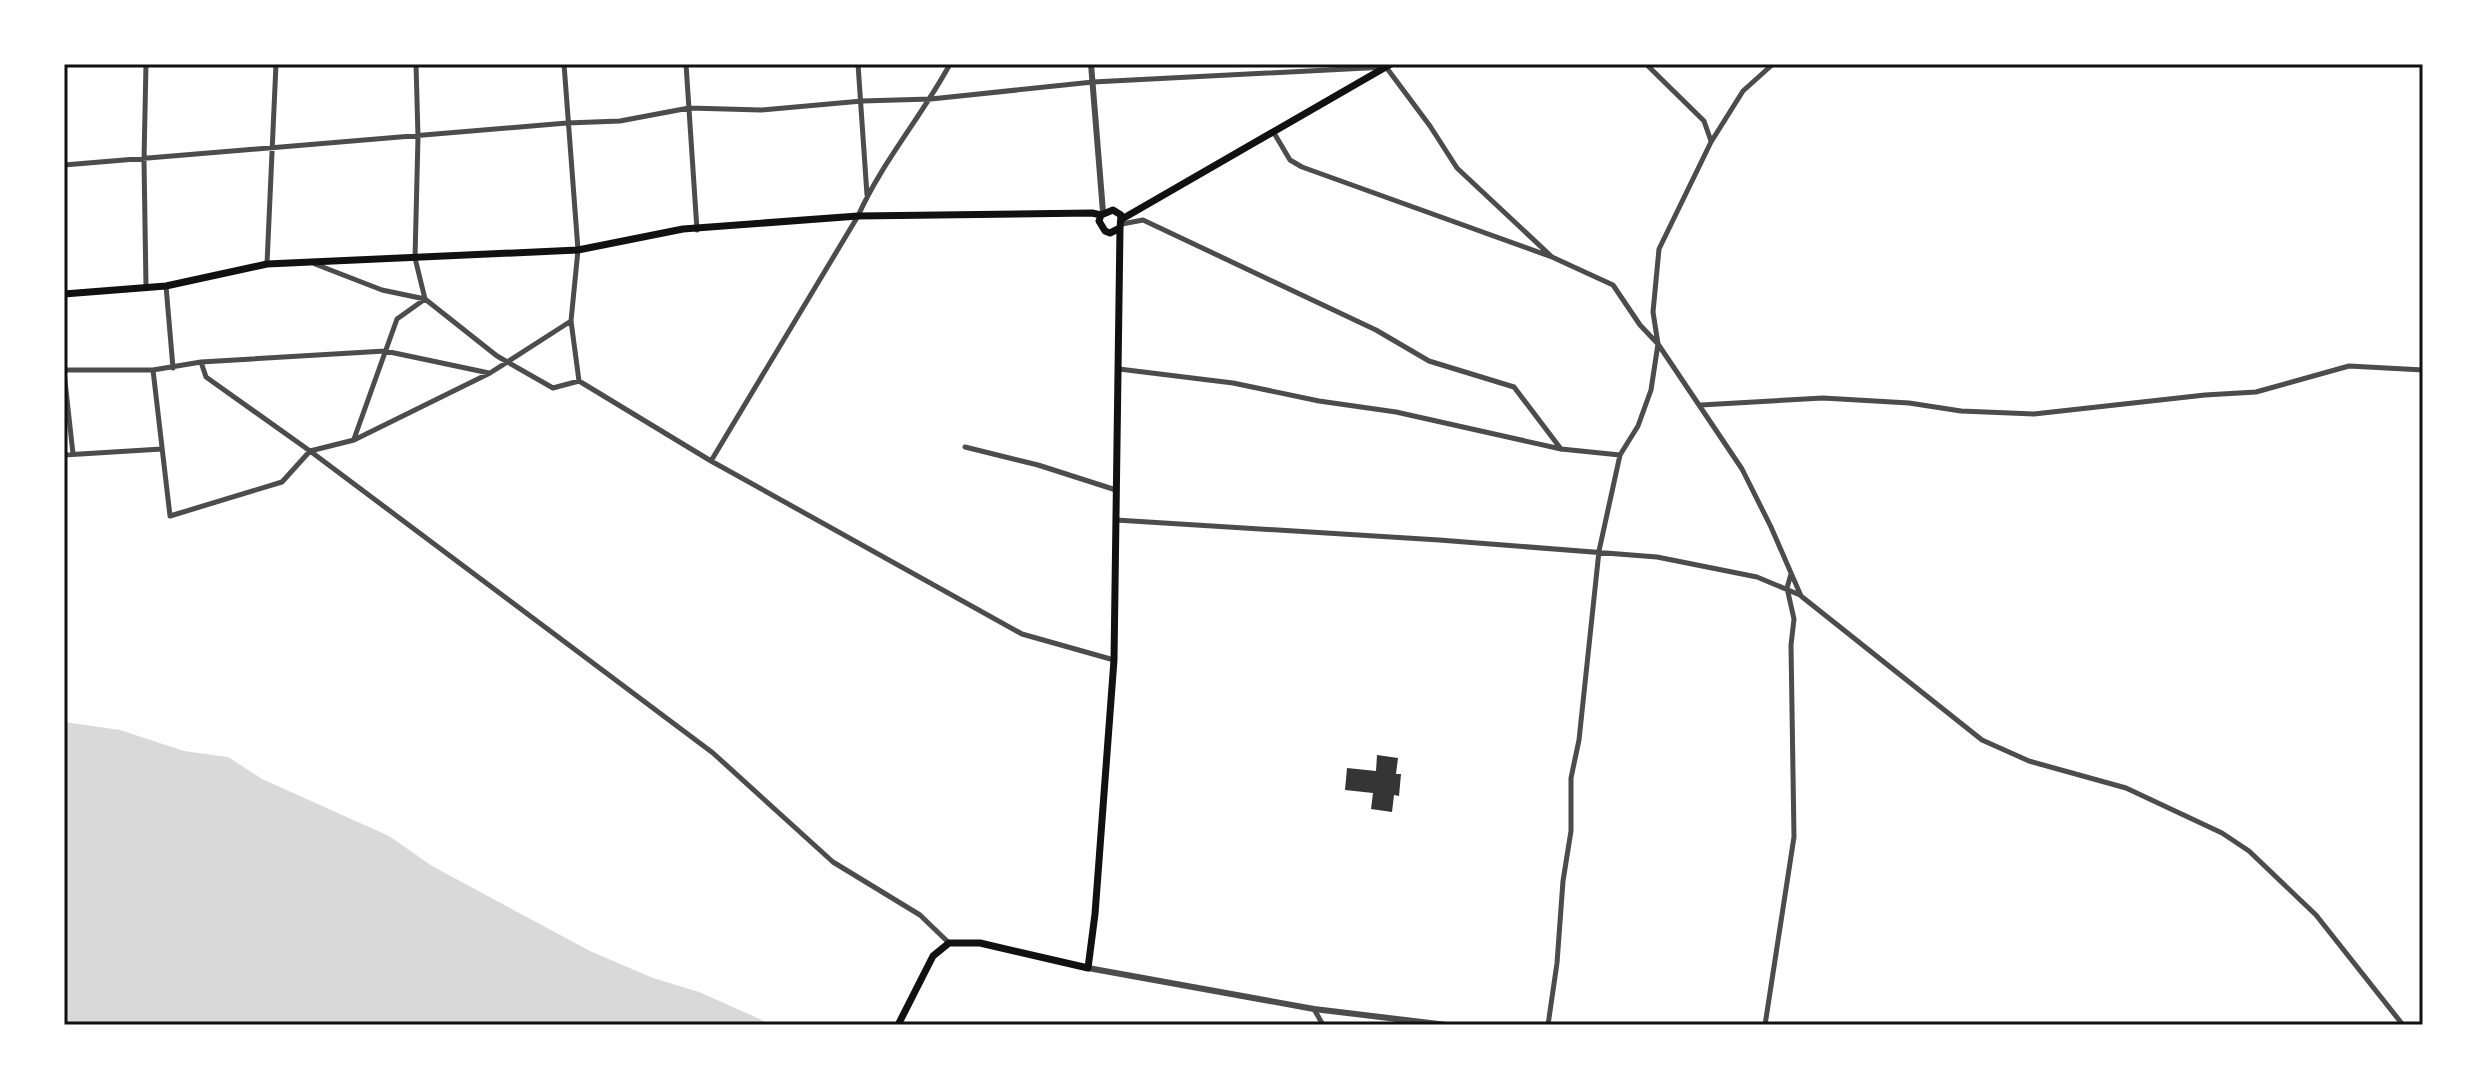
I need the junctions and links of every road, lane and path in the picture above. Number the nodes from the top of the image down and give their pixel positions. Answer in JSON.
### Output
{"nodes":[{"id":1,"x":146,"y":64,"type":"edge"},
{"id":2,"x":276,"y":64,"type":"edge"},
{"id":3,"x":416,"y":64,"type":"edge"},
{"id":4,"x":564,"y":64,"type":"edge"},
{"id":5,"x":686,"y":64,"type":"edge"},
{"id":6,"x":858,"y":64,"type":"edge"},
{"id":7,"x":950,"y":64,"type":"edge"},
{"id":8,"x":1091,"y":64,"type":"edge"},
{"id":9,"x":1229,"y":64,"type":"edge"},
{"id":10,"x":1646,"y":64,"type":"edge"},
{"id":11,"x":1773,"y":64,"type":"edge"},
{"id":12,"x":1389,"y":66,"type":"edge"},
{"id":13,"x":1230,"y":74,"type":"junction"},
{"id":14,"x":1093,"y":82,"type":"junction"},
{"id":15,"x":931,"y":99,"type":"junction"},
{"id":16,"x":862,"y":101,"type":"junction"},
{"id":17,"x":689,"y":108,"type":"junction"},
{"id":18,"x":567,"y":123,"type":"junction"},
{"id":19,"x":1274,"y":133,"type":"junction"},
{"id":20,"x":418,"y":137,"type":"junction"},
{"id":21,"x":1711,"y":142,"type":"junction"},
{"id":22,"x":274,"y":149,"type":"junction"},
{"id":23,"x":144,"y":160,"type":"junction"},
{"id":24,"x":64,"y":165,"type":"edge"},
{"id":25,"x":867,"y":195,"type":"junction"},
{"id":26,"x":1102,"y":214,"type":"junction"},
{"id":27,"x":858,"y":216,"type":"junction"},
{"id":28,"x":1121,"y":224,"type":"junction"},
{"id":29,"x":697,"y":230,"type":"junction"},
{"id":30,"x":578,"y":250,"type":"junction"},
{"id":31,"x":1552,"y":257,"type":"junction"},
{"id":32,"x":415,"y":258,"type":"junction"},
{"id":33,"x":310,"y":262,"type":"junction"},
{"id":34,"x":267,"y":264,"type":"junction"},
{"id":35,"x":166,"y":286,"type":"junction"},
{"id":36,"x":146,"y":287,"type":"junction"},
{"id":37,"x":64,"y":294,"type":"edge"},
{"id":38,"x":425,"y":299,"type":"junction"},
{"id":39,"x":571,"y":321,"type":"junction"},
{"id":40,"x":1658,"y":344,"type":"junction"},
{"id":41,"x":385,"y":351,"type":"junction"},
{"id":42,"x":201,"y":362,"type":"junction"},
{"id":43,"x":509,"y":363,"type":"junction"},
{"id":44,"x":173,"y":368,"type":"junction"},
{"id":45,"x":1119,"y":369,"type":"junction"},
{"id":46,"x":153,"y":370,"type":"junction"},
{"id":47,"x":2423,"y":370,"type":"edge"},
{"id":48,"x":64,"y":371,"type":"edge"},
{"id":49,"x":490,"y":373,"type":"junction"},
{"id":50,"x":579,"y":381,"type":"junction"},
{"id":51,"x":1701,"y":405,"type":"junction"},
{"id":52,"x":354,"y":440,"type":"junction"},
{"id":53,"x":965,"y":447,"type":"dead end"},
{"id":54,"x":162,"y":449,"type":"junction"},
{"id":55,"x":1561,"y":449,"type":"junction"},
{"id":56,"x":310,"y":451,"type":"junction"},
{"id":57,"x":73,"y":454,"type":"junction"},
{"id":58,"x":64,"y":455,"type":"edge"},
{"id":59,"x":1620,"y":455,"type":"junction"},
{"id":60,"x":711,"y":461,"type":"junction"},
{"id":61,"x":1116,"y":490,"type":"junction"},
{"id":62,"x":1116,"y":520,"type":"junction"},
{"id":63,"x":1599,"y":551,"type":"junction"},
{"id":64,"x":1792,"y":573,"type":"junction"},
{"id":65,"x":1787,"y":588,"type":"junction"},
{"id":66,"x":1801,"y":596,"type":"junction"},
{"id":67,"x":1114,"y":660,"type":"junction"},
{"id":68,"x":949,"y":943,"type":"junction"},
{"id":69,"x":1088,"y":968,"type":"junction"},
{"id":70,"x":1314,"y":1009,"type":"junction"},
{"id":71,"x":898,"y":1025,"type":"edge"},
{"id":72,"x":1323,"y":1025,"type":"edge"},
{"id":73,"x":1447,"y":1025,"type":"edge"},
{"id":74,"x":1548,"y":1025,"type":"edge"},
{"id":75,"x":1765,"y":1025,"type":"edge"},
{"id":76,"x":2403,"y":1025,"type":"edge"}],
"edges":[{"from":1,"to":23,"type":"street"},
{"from":2,"to":22,"type":"street"},
{"from":3,"to":20,"type":"street"},
{"from":4,"to":18,"type":"street"},
{"from":5,"to":17,"type":"street"},
{"from":6,"to":16,"type":"street"},
{"from":7,"to":15,"type":"street"},
{"from":8,"to":14,"type":"street"},
{"from":9,"to":13,"type":"street"},
{"from":10,"to":21,"type":"street"},
{"from":11,"to":21,"type":"street"},
{"from":12,"to":13,"type":"street"},
{"from":12,"to":19,"type":"main road"},
{"from":12,"to":31,"type":"street"},
{"from":13,"to":14,"type":"street"},
{"from":14,"to":15,"type":"street"},
{"from":14,"to":26,"type":"street"},
{"from":15,"to":16,"type":"street"},
{"from":15,"to":25,"type":"street"},
{"from":16,"to":17,"type":"street"},
{"from":16,"to":25,"type":"street"},
{"from":17,"to":18,"type":"street"},
{"from":17,"to":29,"type":"street"},
{"from":18,"to":20,"type":"street"},
{"from":18,"to":30,"type":"street"},
{"from":19,"to":28,"type":"main road"},
{"from":19,"to":31,"type":"street"},
{"from":20,"to":22,"type":"street"},
{"from":20,"to":32,"type":"street"},
{"from":21,"to":40,"type":"street"},
{"from":22,"to":23,"type":"street"},
{"from":22,"to":34,"type":"street"},
{"from":23,"to":24,"type":"street"},
{"from":23,"to":36,"type":"street"},
{"from":25,"to":27,"type":"street"},
{"from":26,"to":27,"type":"main road"},
{"from":26,"to":28,"type":"main road"},
{"from":26,"to":28,"type":"main road"},
{"from":27,"to":29,"type":"main road"},
{"from":27,"to":60,"type":"street"},
{"from":28,"to":45,"type":"main road"},
{"from":28,"to":55,"type":"street"},
{"from":29,"to":30,"type":"main road"},
{"from":30,"to":32,"type":"main road"},
{"from":30,"to":39,"type":"street"},
{"from":31,"to":40,"type":"street"},
{"from":32,"to":33,"type":"main road"},
{"from":32,"to":38,"type":"street"},
{"from":33,"to":34,"type":"main road"},
{"from":33,"to":38,"type":"street"},
{"from":34,"to":35,"type":"main road"},
{"from":35,"to":36,"type":"main road"},
{"from":35,"to":44,"type":"street"},
{"from":36,"to":37,"type":"main road"},
{"from":38,"to":41,"type":"street"},
{"from":38,"to":43,"type":"street"},
{"from":39,"to":43,"type":"street"},
{"from":39,"to":50,"type":"street"},
{"from":40,"to":51,"type":"street"},
{"from":40,"to":59,"type":"street"},
{"from":41,"to":42,"type":"street"},
{"from":41,"to":49,"type":"street"},
{"from":41,"to":52,"type":"street"},
{"from":42,"to":44,"type":"street"},
{"from":42,"to":56,"type":"street"},
{"from":43,"to":49,"type":"street"},
{"from":43,"to":50,"type":"street"},
{"from":44,"to":46,"type":"street"},
{"from":45,"to":55,"type":"street"},
{"from":45,"to":61,"type":"main road"},
{"from":46,"to":48,"type":"street"},
{"from":46,"to":54,"type":"street"},
{"from":47,"to":51,"type":"street"},
{"from":48,"to":57,"type":"street"},
{"from":49,"to":52,"type":"street"},
{"from":50,"to":60,"type":"street"},
{"from":51,"to":64,"type":"street"},
{"from":52,"to":56,"type":"street"},
{"from":53,"to":61,"type":"street"},
{"from":54,"to":56,"type":"street"},
{"from":54,"to":57,"type":"street"},
{"from":55,"to":59,"type":"street"},
{"from":56,"to":68,"type":"street"},
{"from":57,"to":58,"type":"street"},
{"from":59,"to":63,"type":"street"},
{"from":60,"to":67,"type":"street"},
{"from":61,"to":62,"type":"main road"},
{"from":62,"to":63,"type":"street"},
{"from":62,"to":67,"type":"main road"},
{"from":63,"to":65,"type":"street"},
{"from":63,"to":74,"type":"street"},
{"from":64,"to":65,"type":"street"},
{"from":64,"to":66,"type":"street"},
{"from":65,"to":66,"type":"street"},
{"from":65,"to":75,"type":"street"},
{"from":66,"to":76,"type":"street"},
{"from":67,"to":69,"type":"main road"},
{"from":68,"to":69,"type":"main road"},
{"from":68,"to":71,"type":"main road"},
{"from":69,"to":70,"type":"street"},
{"from":70,"to":72,"type":"street"},
{"from":70,"to":73,"type":"street"}]}
